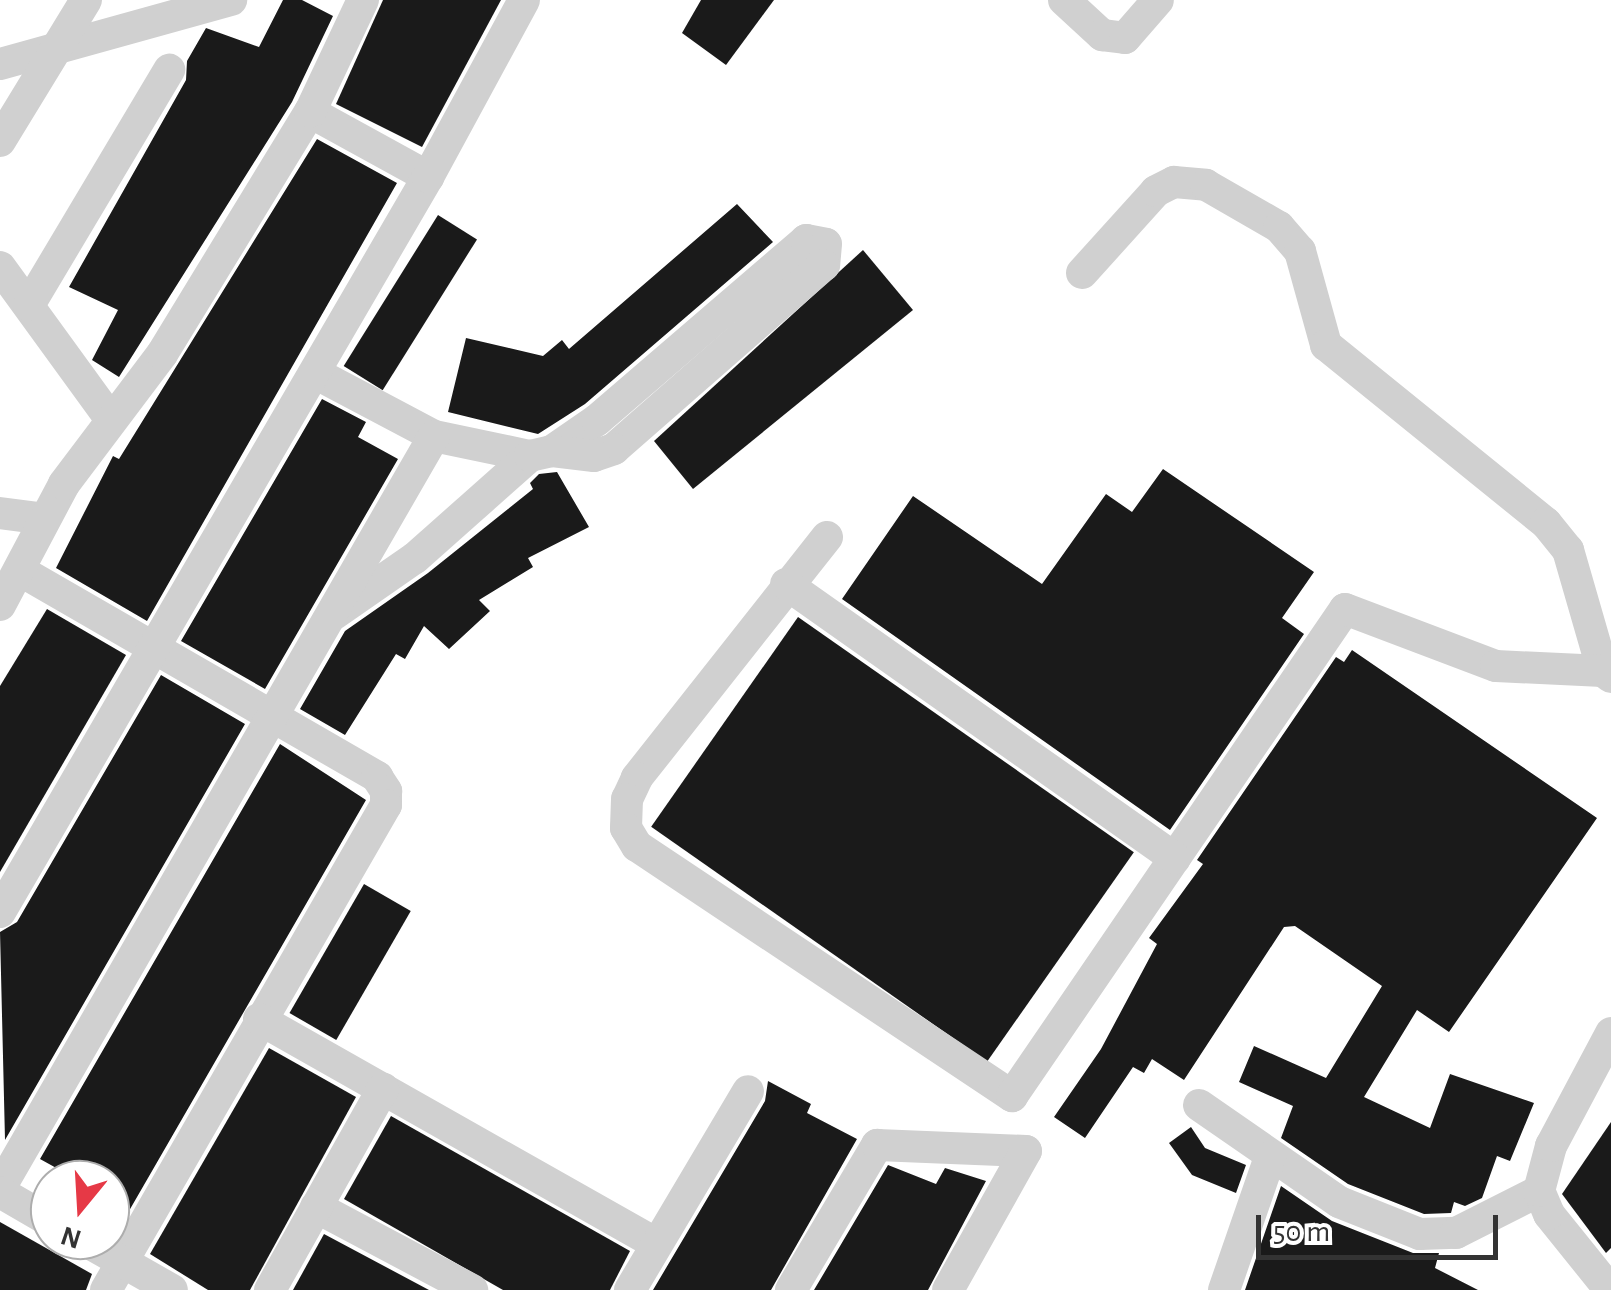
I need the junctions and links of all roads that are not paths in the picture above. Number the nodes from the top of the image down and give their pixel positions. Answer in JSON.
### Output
{"nodes":[{"id":1,"x":86,"y":0,"type":"edge"},
{"id":2,"x":231,"y":0,"type":"edge"},
{"id":3,"x":362,"y":0,"type":"edge"},
{"id":4,"x":524,"y":0,"type":"edge"},
{"id":5,"x":1064,"y":0,"type":"edge"},
{"id":6,"x":1158,"y":0,"type":"edge"},
{"id":7,"x":66,"y":41,"type":"junction"},
{"id":8,"x":0,"y":64,"type":"edge"},
{"id":9,"x":170,"y":70,"type":"dead end"},
{"id":10,"x":310,"y":112,"type":"junction"},
{"id":11,"x":0,"y":141,"type":"edge"},
{"id":12,"x":428,"y":177,"type":"junction"},
{"id":13,"x":0,"y":267,"type":"edge"},
{"id":14,"x":1082,"y":273,"type":"dead end"},
{"id":15,"x":28,"y":305,"type":"junction"},
{"id":16,"x":315,"y":372,"type":"junction"},
{"id":17,"x":108,"y":417,"type":"junction"},
{"id":18,"x":434,"y":436,"type":"junction"},
{"id":19,"x":541,"y":454,"type":"junction"},
{"id":20,"x":0,"y":513,"type":"edge"},
{"id":21,"x":45,"y":519,"type":"junction"},
{"id":22,"x":827,"y":536,"type":"dead end"},
{"id":23,"x":20,"y":570,"type":"junction"},
{"id":24,"x":786,"y":584,"type":"junction"},
{"id":25,"x":0,"y":605,"type":"edge"},
{"id":26,"x":334,"y":614,"type":"junction"},
{"id":27,"x":152,"y":647,"type":"junction"},
{"id":28,"x":1607,"y":674,"type":"edge"},
{"id":29,"x":274,"y":715,"type":"junction"},
{"id":30,"x":1175,"y":858,"type":"junction"},
{"id":31,"x":0,"y":912,"type":"edge"},
{"id":32,"x":259,"y":1019,"type":"junction"},
{"id":33,"x":1611,"y":1032,"type":"edge"},
{"id":34,"x":383,"y":1089,"type":"junction"},
{"id":35,"x":748,"y":1091,"type":"dead end"},
{"id":36,"x":1200,"y":1105,"type":"dead end"},
{"id":37,"x":1270,"y":1157,"type":"junction"},
{"id":38,"x":0,"y":1190,"type":"edge"},
{"id":39,"x":1539,"y":1191,"type":"junction"},
{"id":40,"x":316,"y":1207,"type":"junction"},
{"id":41,"x":30,"y":1209,"type":"edge"},
{"id":42,"x":656,"y":1244,"type":"junction"},
{"id":43,"x":114,"y":1276,"type":"edge"},
{"id":44,"x":172,"y":1290,"type":"edge"},
{"id":45,"x":270,"y":1290,"type":"edge"},
{"id":46,"x":472,"y":1290,"type":"edge"},
{"id":47,"x":630,"y":1290,"type":"edge"},
{"id":48,"x":791,"y":1290,"type":"edge"},
{"id":49,"x":948,"y":1290,"type":"edge"},
{"id":50,"x":1224,"y":1290,"type":"edge"},
{"id":51,"x":1610,"y":1290,"type":"edge"}],
"edges":[{"from":1,"to":7,"type":"street"},
{"from":2,"to":7,"type":"street"},
{"from":3,"to":10,"type":"street"},
{"from":4,"to":12,"type":"street"},
{"from":5,"to":6,"type":"street"},
{"from":7,"to":8,"type":"street"},
{"from":7,"to":11,"type":"street"},
{"from":9,"to":15,"type":"street"},
{"from":10,"to":12,"type":"street"},
{"from":10,"to":17,"type":"street"},
{"from":12,"to":16,"type":"street"},
{"from":13,"to":15,"type":"street"},
{"from":14,"to":28,"type":"street"},
{"from":15,"to":17,"type":"street"},
{"from":16,"to":18,"type":"street"},
{"from":16,"to":27,"type":"street"},
{"from":17,"to":21,"type":"street"},
{"from":18,"to":19,"type":"street"},
{"from":18,"to":26,"type":"street"},
{"from":19,"to":19,"type":"street"},
{"from":19,"to":26,"type":"street"},
{"from":20,"to":21,"type":"street"},
{"from":21,"to":23,"type":"street"},
{"from":22,"to":24,"type":"street"},
{"from":23,"to":25,"type":"street"},
{"from":23,"to":27,"type":"street"},
{"from":24,"to":30,"type":"street"},
{"from":24,"to":30,"type":"street"},
{"from":26,"to":29,"type":"street"},
{"from":27,"to":29,"type":"street"},
{"from":27,"to":31,"type":"street"},
{"from":28,"to":30,"type":"street"},
{"from":29,"to":32,"type":"street"},
{"from":29,"to":38,"type":"street"},
{"from":32,"to":34,"type":"street"},
{"from":32,"to":43,"type":"street"},
{"from":33,"to":39,"type":"street"},
{"from":34,"to":40,"type":"street"},
{"from":34,"to":42,"type":"street"},
{"from":35,"to":42,"type":"street"},
{"from":36,"to":37,"type":"street"},
{"from":37,"to":39,"type":"street"},
{"from":37,"to":50,"type":"street"},
{"from":38,"to":41,"type":"street"},
{"from":39,"to":51,"type":"street"},
{"from":40,"to":45,"type":"street"},
{"from":40,"to":46,"type":"street"},
{"from":42,"to":47,"type":"street"},
{"from":43,"to":44,"type":"street"},
{"from":48,"to":49,"type":"street"}]}
